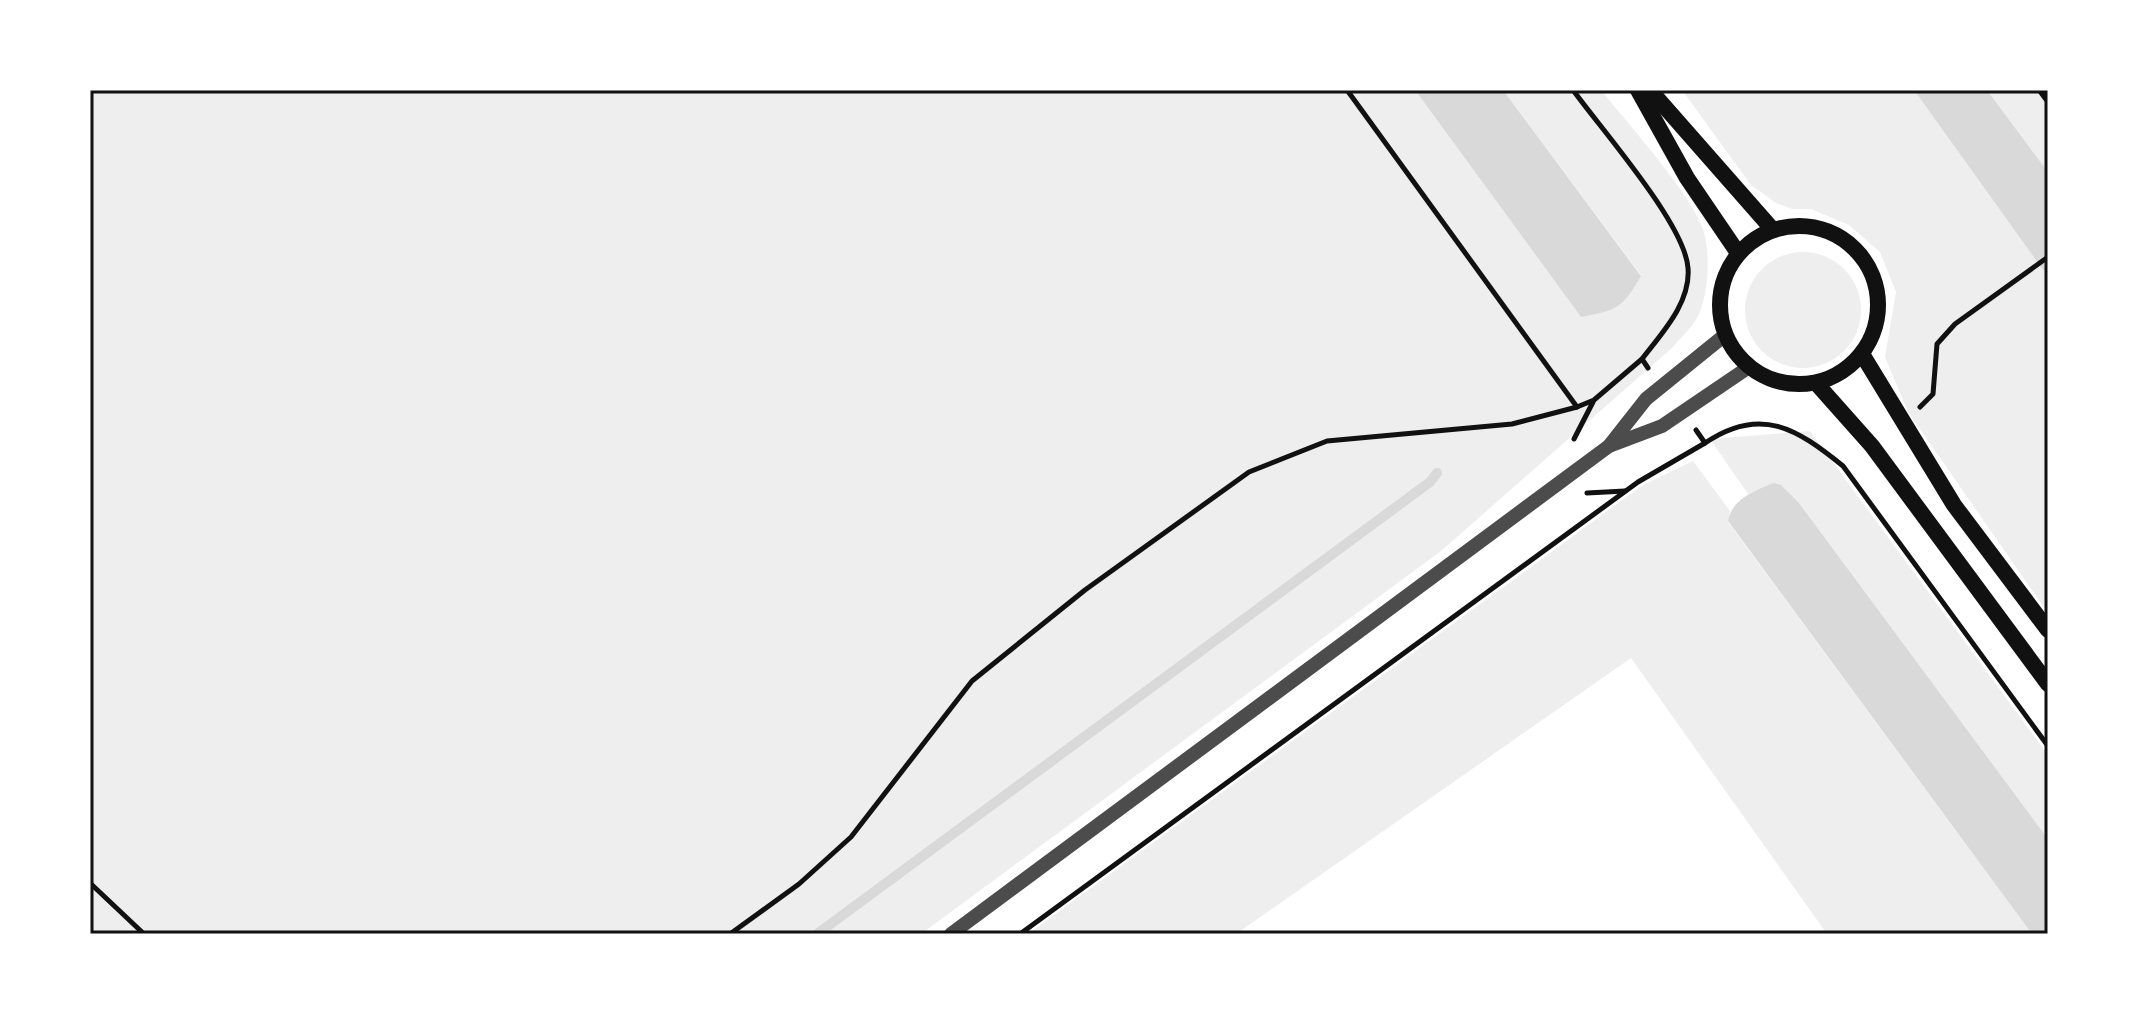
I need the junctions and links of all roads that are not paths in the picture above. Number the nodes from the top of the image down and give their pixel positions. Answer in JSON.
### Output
{"nodes":[{"id":1,"x":1638,"y":90,"type":"edge"},
{"id":2,"x":1650,"y":90,"type":"edge"},
{"id":3,"x":1773,"y":230,"type":"junction"},
{"id":4,"x":1738,"y":253,"type":"junction"},
{"id":5,"x":1725,"y":335,"type":"junction"},
{"id":6,"x":1862,"y":354,"type":"junction"},
{"id":7,"x":1749,"y":367,"type":"junction"},
{"id":8,"x":1816,"y":383,"type":"junction"},
{"id":9,"x":1609,"y":446,"type":"junction"},
{"id":10,"x":2048,"y":630,"type":"edge"},
{"id":11,"x":2048,"y":684,"type":"edge"},
{"id":12,"x":951,"y":934,"type":"edge"}],
"edges":[{"from":1,"to":4,"type":"main road"},
{"from":2,"to":3,"type":"main road"},
{"from":3,"to":4,"type":"main road"},
{"from":3,"to":6,"type":"main road"},
{"from":4,"to":5,"type":"main road"},
{"from":5,"to":7,"type":"main road"},
{"from":5,"to":9,"type":"street"},
{"from":6,"to":8,"type":"main road"},
{"from":6,"to":10,"type":"main road"},
{"from":7,"to":8,"type":"main road"},
{"from":7,"to":9,"type":"street"},
{"from":8,"to":11,"type":"main road"},
{"from":9,"to":12,"type":"street"}]}
